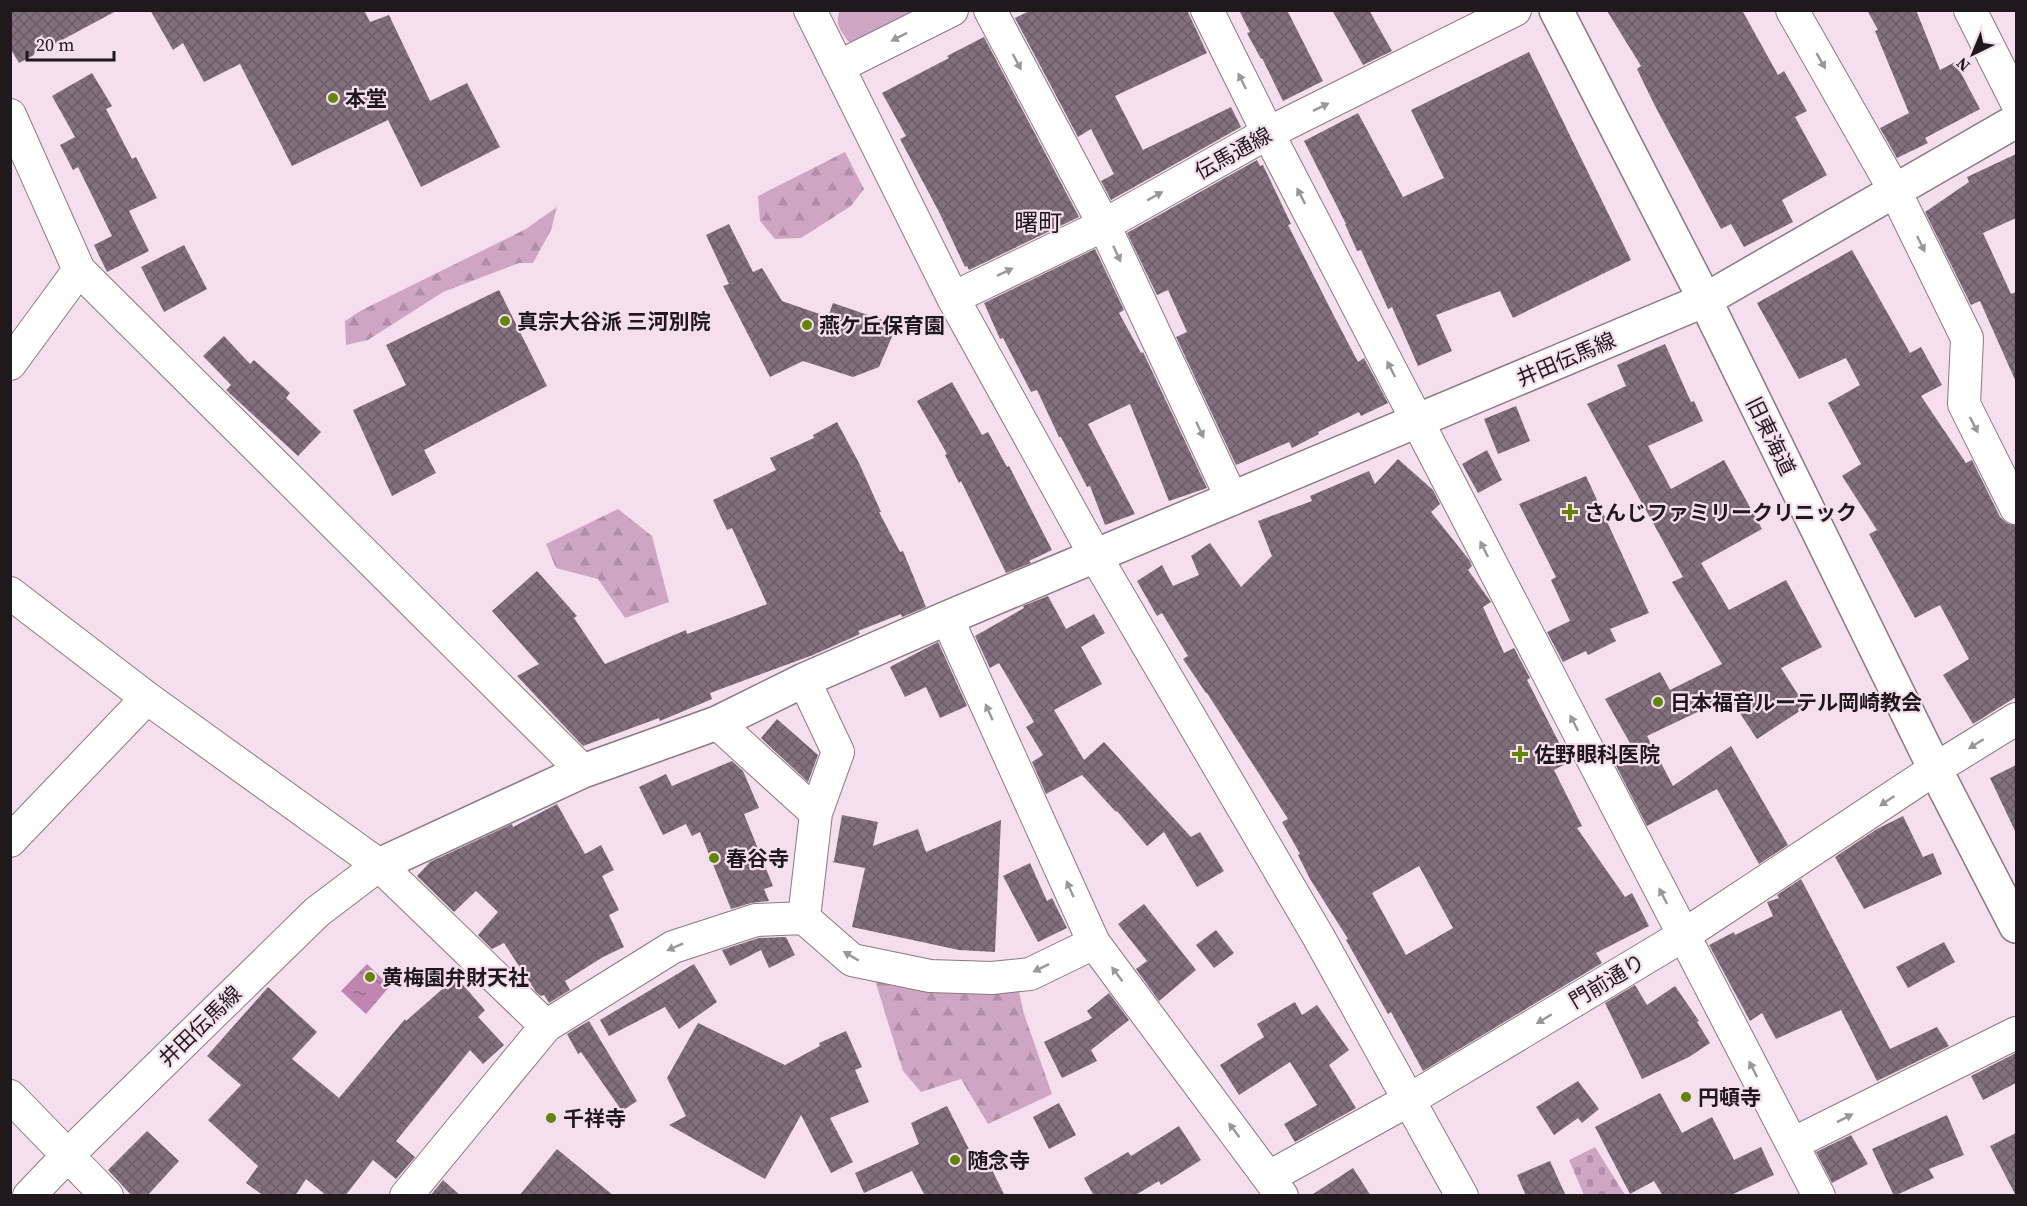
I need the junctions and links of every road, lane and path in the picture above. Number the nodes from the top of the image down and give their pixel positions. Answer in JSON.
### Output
{"nodes":[{"id":1,"x":810,"y":10,"type":"edge"},
{"id":2,"x":952,"y":10,"type":"edge"},
{"id":3,"x":990,"y":10,"type":"edge"},
{"id":4,"x":1208,"y":10,"type":"edge"},
{"id":5,"x":1515,"y":10,"type":"edge"},
{"id":6,"x":1556,"y":10,"type":"edge"},
{"id":7,"x":1792,"y":10,"type":"edge"},
{"id":8,"x":1970,"y":10,"type":"edge"},
{"id":9,"x":838,"y":67,"type":"junction"},
{"id":10,"x":2016,"y":101,"type":"edge"},
{"id":11,"x":10,"y":115,"type":"edge"},
{"id":12,"x":2016,"y":121,"type":"edge"},
{"id":13,"x":1268,"y":133,"type":"junction"},
{"id":14,"x":1895,"y":191,"type":"junction"},
{"id":15,"x":1104,"y":225,"type":"junction"},
{"id":16,"x":79,"y":270,"type":"junction"},
{"id":17,"x":953,"y":298,"type":"junction"},
{"id":18,"x":1705,"y":300,"type":"junction"},
{"id":19,"x":10,"y":364,"type":"edge"},
{"id":20,"x":1418,"y":421,"type":"junction"},
{"id":21,"x":1232,"y":499,"type":"junction"},
{"id":22,"x":2016,"y":508,"type":"edge"},
{"id":23,"x":1096,"y":556,"type":"junction"},
{"id":24,"x":10,"y":593,"type":"edge"},
{"id":25,"x":947,"y":618,"type":"junction"},
{"id":26,"x":804,"y":680,"type":"junction"},
{"id":27,"x":147,"y":698,"type":"junction"},
{"id":28,"x":2016,"y":719,"type":"edge"},
{"id":29,"x":717,"y":723,"type":"junction"},
{"id":30,"x":1935,"y":769,"type":"junction"},
{"id":31,"x":583,"y":771,"type":"junction"},
{"id":32,"x":816,"y":813,"type":"junction"},
{"id":33,"x":10,"y":841,"type":"edge"},
{"id":34,"x":379,"y":865,"type":"junction"},
{"id":35,"x":804,"y":918,"type":"junction"},
{"id":36,"x":2016,"y":926,"type":"edge"},
{"id":37,"x":1684,"y":936,"type":"junction"},
{"id":38,"x":1094,"y":943,"type":"junction"},
{"id":39,"x":546,"y":1026,"type":"junction"},
{"id":40,"x":2016,"y":1033,"type":"edge"},
{"id":41,"x":10,"y":1096,"type":"edge"},
{"id":42,"x":1409,"y":1100,"type":"junction"},
{"id":43,"x":1792,"y":1144,"type":"junction"},
{"id":44,"x":69,"y":1154,"type":"junction"},
{"id":45,"x":1275,"y":1186,"type":"edge"},
{"id":46,"x":29,"y":1196,"type":"edge"},
{"id":47,"x":107,"y":1196,"type":"edge"},
{"id":48,"x":406,"y":1196,"type":"edge"},
{"id":49,"x":1462,"y":1196,"type":"edge"},
{"id":50,"x":1819,"y":1196,"type":"edge"}],
"edges":[{"from":1,"to":9,"type":"street"},
{"from":2,"to":9,"type":"street","one_way":true},
{"from":3,"to":15,"type":"street","one_way":true},
{"from":13,"to":4,"type":"street","one_way":true},
{"from":13,"to":5,"type":"street","name":"伝馬通線","one_way":true},
{"from":6,"to":18,"type":"street","name":"旧東海道"},
{"from":7,"to":14,"type":"street","one_way":true},
{"from":8,"to":10,"type":"street"},
{"from":9,"to":17,"type":"street"},
{"from":11,"to":16,"type":"street"},
{"from":12,"to":14,"type":"street","name":"井田伝馬線"},
{"from":15,"to":13,"type":"street","name":"伝馬通線","one_way":true},
{"from":20,"to":13,"type":"street","one_way":true},
{"from":14,"to":18,"type":"street","name":"井田伝馬線"},
{"from":14,"to":22,"type":"street","one_way":true},
{"from":17,"to":15,"type":"street","name":"伝馬通線","one_way":true},
{"from":15,"to":21,"type":"street","one_way":true},
{"from":16,"to":19,"type":"street"},
{"from":16,"to":31,"type":"street"},
{"from":17,"to":23,"type":"street"},
{"from":18,"to":20,"type":"street","name":"井田伝馬線"},
{"from":18,"to":30,"type":"street","name":"旧東海道"},
{"from":20,"to":21,"type":"street","name":"井田伝馬線"},
{"from":37,"to":20,"type":"street","one_way":true},
{"from":21,"to":23,"type":"street","name":"井田伝馬線"},
{"from":23,"to":25,"type":"street","name":"井田伝馬線"},
{"from":23,"to":42,"type":"street"},
{"from":24,"to":27,"type":"street"},
{"from":25,"to":26,"type":"street","name":"井田伝馬線"},
{"from":38,"to":25,"type":"street","one_way":true},
{"from":26,"to":29,"type":"street","name":"井田伝馬線"},
{"from":26,"to":32,"type":"street"},
{"from":27,"to":33,"type":"street"},
{"from":27,"to":34,"type":"street"},
{"from":28,"to":30,"type":"street","name":"門前通り","one_way":true},
{"from":29,"to":31,"type":"street","name":"井田伝馬線"},
{"from":29,"to":32,"type":"street"},
{"from":30,"to":36,"type":"street","name":"旧東海道"},
{"from":30,"to":37,"type":"street","name":"門前通り","one_way":true},
{"from":31,"to":34,"type":"street","name":"井田伝馬線"},
{"from":32,"to":35,"type":"street"},
{"from":34,"to":39,"type":"street"},
{"from":34,"to":44,"type":"street","name":"井田伝馬線"},
{"from":38,"to":35,"type":"street","one_way":true},
{"from":35,"to":39,"type":"street","one_way":true},
{"from":37,"to":42,"type":"street","name":"門前通り","one_way":true},
{"from":43,"to":37,"type":"street","one_way":true},
{"from":45,"to":38,"type":"street","one_way":true},
{"from":39,"to":48,"type":"street"},
{"from":43,"to":40,"type":"street","one_way":true},
{"from":41,"to":44,"type":"street"},
{"from":42,"to":45,"type":"street","name":"門前通り"},
{"from":42,"to":49,"type":"street"},
{"from":43,"to":50,"type":"street"},
{"from":44,"to":46,"type":"street","name":"井田伝馬線"},
{"from":44,"to":47,"type":"street"}]}
